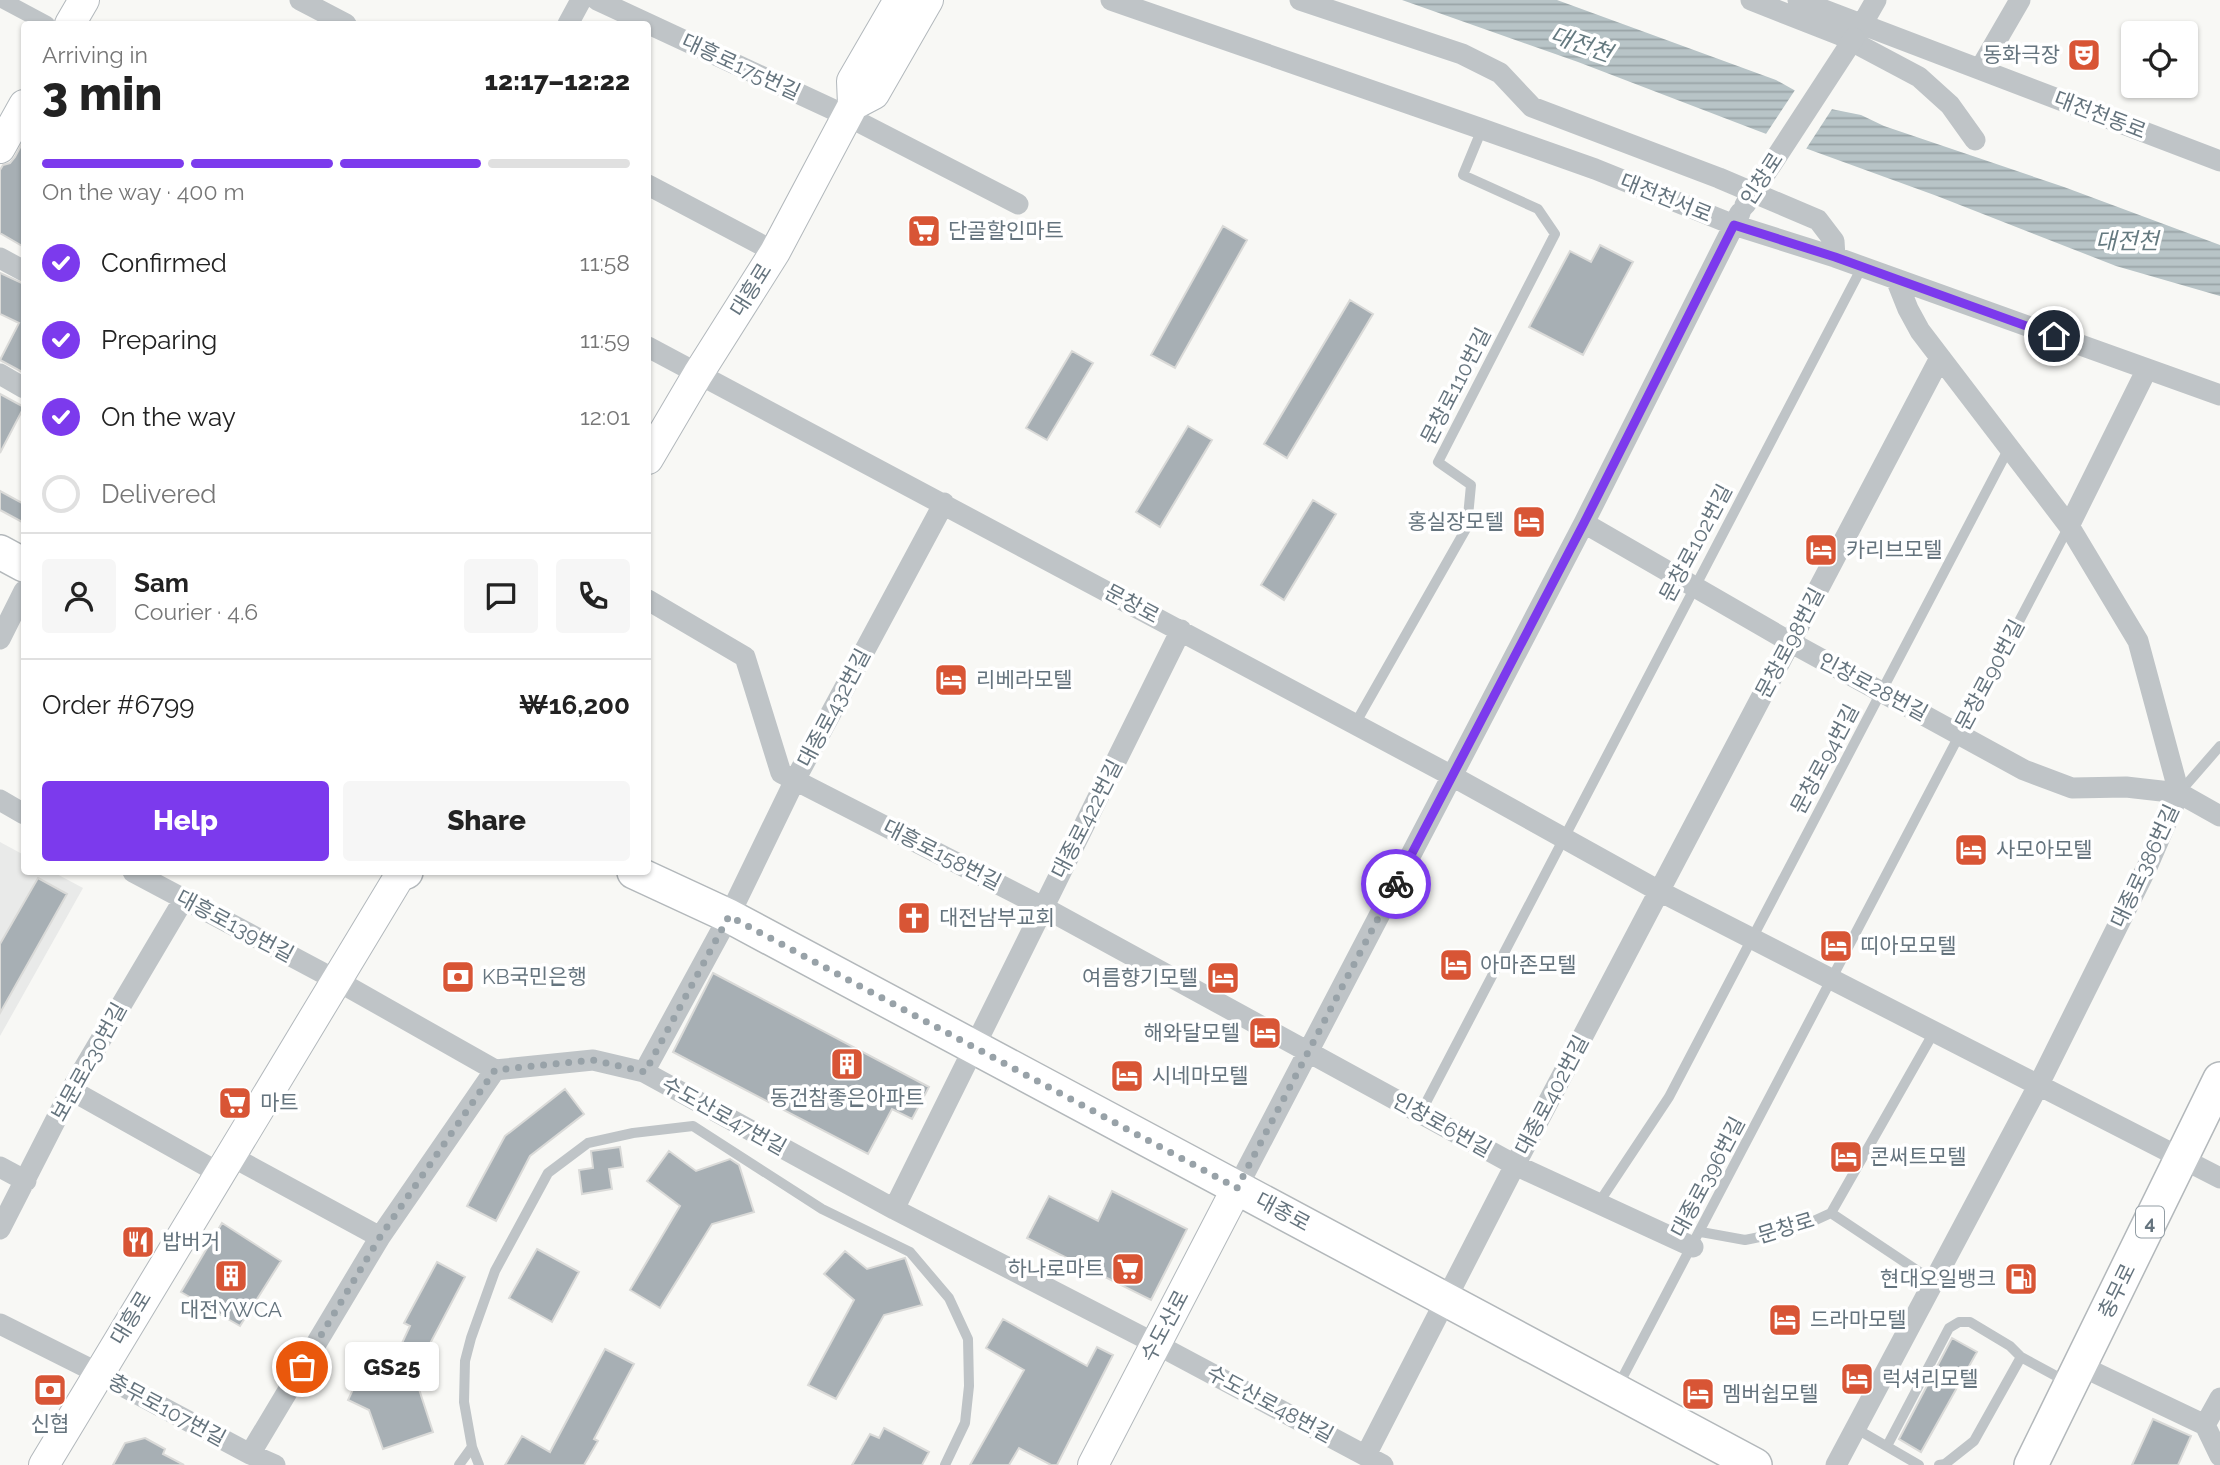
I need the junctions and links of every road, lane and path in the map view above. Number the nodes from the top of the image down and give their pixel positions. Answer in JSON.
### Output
{"nodes":[{"id":1,"x":2,"y":0,"type":"edge"},
{"id":2,"x":84,"y":0,"type":"edge"},
{"id":3,"x":300,"y":0,"type":"edge"},
{"id":4,"x":581,"y":0,"type":"edge"},
{"id":5,"x":597,"y":0,"type":"edge"},
{"id":6,"x":899,"y":0,"type":"edge"},
{"id":7,"x":928,"y":0,"type":"edge"},
{"id":8,"x":1111,"y":0,"type":"edge"},
{"id":9,"x":1300,"y":0,"type":"edge"},
{"id":10,"x":1751,"y":0,"type":"edge"},
{"id":11,"x":1798,"y":0,"type":"edge"},
{"id":12,"x":1876,"y":0,"type":"edge"},
{"id":13,"x":2020,"y":0,"type":"edge"},
{"id":14,"x":1154,"y":4,"type":"edge"},
{"id":15,"x":324,"y":12,"type":"edge"},
{"id":16,"x":41,"y":21,"type":"edge"},
{"id":17,"x":72,"y":21,"type":"edge"},
{"id":18,"x":340,"y":21,"type":"edge"},
{"id":19,"x":570,"y":21,"type":"edge"},
{"id":20,"x":645,"y":21,"type":"edge"},
{"id":21,"x":651,"y":24,"type":"edge"},
{"id":22,"x":1858,"y":31,"type":"junction"},
{"id":23,"x":1980,"y":69,"type":"junction"},
{"id":24,"x":21,"y":110,"type":"edge"},
{"id":25,"x":850,"y":111,"type":"junction"},
{"id":26,"x":1482,"y":129,"type":"junction"},
{"id":27,"x":1975,"y":140,"type":"dead end"},
{"id":28,"x":0,"y":148,"type":"edge"},
{"id":29,"x":2220,"y":161,"type":"edge"},
{"id":30,"x":651,"y":187,"type":"edge"},
{"id":31,"x":1018,"y":204,"type":"dead end"},
{"id":32,"x":1734,"y":225,"type":"junction"},
{"id":33,"x":775,"y":253,"type":"junction"},
{"id":34,"x":1835,"y":257,"type":"junction"},
{"id":35,"x":0,"y":258,"type":"edge"},
{"id":36,"x":1862,"y":267,"type":"junction"},
{"id":37,"x":21,"y":269,"type":"edge"},
{"id":38,"x":1896,"y":279,"type":"junction"},
{"id":39,"x":651,"y":349,"type":"edge"},
{"id":40,"x":1940,"y":358,"type":"junction"},
{"id":41,"x":2147,"y":369,"type":"junction"},
{"id":42,"x":698,"y":373,"type":"junction"},
{"id":43,"x":0,"y":374,"type":"edge"},
{"id":44,"x":21,"y":386,"type":"edge"},
{"id":45,"x":2220,"y":395,"type":"edge"},
{"id":46,"x":2009,"y":448,"type":"junction"},
{"id":47,"x":651,"y":454,"type":"edge"},
{"id":48,"x":944,"y":503,"type":"junction"},
{"id":49,"x":1584,"y":523,"type":"junction"},
{"id":50,"x":2069,"y":526,"type":"junction"},
{"id":51,"x":0,"y":552,"type":"edge"},
{"id":52,"x":21,"y":563,"type":"edge"},
{"id":53,"x":1695,"y":587,"type":"junction"},
{"id":54,"x":21,"y":597,"type":"edge"},
{"id":55,"x":651,"y":602,"type":"edge"},
{"id":56,"x":1181,"y":630,"type":"junction"},
{"id":57,"x":0,"y":639,"type":"edge"},
{"id":58,"x":1790,"y":642,"type":"junction"},
{"id":59,"x":1882,"y":691,"type":"junction"},
{"id":60,"x":1354,"y":724,"type":"junction"},
{"id":61,"x":1959,"y":733,"type":"junction"},
{"id":62,"x":2220,"y":746,"type":"edge"},
{"id":63,"x":1452,"y":776,"type":"junction"},
{"id":64,"x":795,"y":780,"type":"junction"},
{"id":65,"x":2179,"y":793,"type":"junction"},
{"id":66,"x":0,"y":800,"type":"edge"},
{"id":67,"x":21,"y":812,"type":"edge"},
{"id":68,"x":2220,"y":816,"type":"edge"},
{"id":69,"x":1565,"y":837,"type":"junction"},
{"id":70,"x":139,"y":875,"type":"edge"},
{"id":71,"x":400,"y":875,"type":"edge"},
{"id":72,"x":640,"y":875,"type":"edge"},
{"id":73,"x":1660,"y":891,"type":"junction"},
{"id":74,"x":184,"y":899,"type":"junction"},
{"id":75,"x":1043,"y":906,"type":"junction"},
{"id":76,"x":729,"y":916,"type":"junction"},
{"id":77,"x":1752,"y":939,"type":"junction"},
{"id":78,"x":336,"y":980,"type":"junction"},
{"id":79,"x":1832,"y":980,"type":"junction"},
{"id":80,"x":1934,"y":1032,"type":"junction"},
{"id":81,"x":973,"y":1046,"type":"junction"},
{"id":82,"x":1308,"y":1052,"type":"junction"},
{"id":83,"x":495,"y":1070,"type":"junction"},
{"id":84,"x":645,"y":1072,"type":"junction"},
{"id":85,"x":2220,"y":1079,"type":"edge"},
{"id":86,"x":2038,"y":1086,"type":"junction"},
{"id":87,"x":71,"y":1090,"type":"junction"},
{"id":88,"x":1420,"y":1114,"type":"junction"},
{"id":89,"x":2182,"y":1158,"type":"junction"},
{"id":90,"x":224,"y":1164,"type":"junction"},
{"id":91,"x":1515,"y":1165,"type":"junction"},
{"id":92,"x":0,"y":1167,"type":"edge"},
{"id":93,"x":2220,"y":1178,"type":"edge"},
{"id":94,"x":26,"y":1181,"type":"junction"},
{"id":95,"x":1237,"y":1188,"type":"junction"},
{"id":96,"x":1598,"y":1204,"type":"junction"},
{"id":97,"x":894,"y":1209,"type":"junction"},
{"id":98,"x":1831,"y":1213,"type":"junction"},
{"id":99,"x":0,"y":1229,"type":"edge"},
{"id":100,"x":380,"y":1237,"type":"junction"},
{"id":101,"x":1697,"y":1240,"type":"junction"},
{"id":102,"x":1933,"y":1282,"type":"junction"},
{"id":103,"x":1445,"y":1299,"type":"junction"},
{"id":104,"x":0,"y":1324,"type":"edge"},
{"id":105,"x":1156,"y":1344,"type":"junction"},
{"id":106,"x":2021,"y":1357,"type":"junction"},
{"id":107,"x":98,"y":1373,"type":"junction"},
{"id":108,"x":2076,"y":1375,"type":"junction"},
{"id":109,"x":1616,"y":1390,"type":"junction"},
{"id":110,"x":2220,"y":1398,"type":"edge"},
{"id":111,"x":2205,"y":1425,"type":"junction"},
{"id":112,"x":1855,"y":1428,"type":"junction"},
{"id":113,"x":1887,"y":1446,"type":"junction"},
{"id":114,"x":472,"y":1447,"type":"junction"},
{"id":115,"x":250,"y":1454,"type":"junction"},
{"id":116,"x":2220,"y":1456,"type":"edge"},
{"id":117,"x":1375,"y":1460,"type":"edge"},
{"id":118,"x":2031,"y":1461,"type":"edge"},
{"id":119,"x":44,"y":1465,"type":"edge"},
{"id":120,"x":275,"y":1465,"type":"edge"},
{"id":121,"x":459,"y":1465,"type":"edge"},
{"id":122,"x":479,"y":1465,"type":"edge"},
{"id":123,"x":945,"y":1465,"type":"edge"},
{"id":124,"x":1093,"y":1465,"type":"edge"},
{"id":125,"x":1755,"y":1465,"type":"edge"},
{"id":126,"x":1836,"y":1465,"type":"edge"},
{"id":127,"x":1919,"y":1465,"type":"edge"},
{"id":128,"x":1939,"y":1465,"type":"edge"}],
"edges":[{"from":1,"to":16,"type":"street"},
{"from":2,"to":17,"type":"main road"},
{"from":3,"to":15,"type":"street"},
{"from":4,"to":19,"type":"street"},
{"from":5,"to":20,"type":"street","name":"대흥로175번길"},
{"from":6,"to":25,"type":"main road","name":"대흥로"},
{"from":7,"to":25,"type":"main road","name":"대흥로"},
{"from":8,"to":14,"type":"street","name":"대전천서로"},
{"from":9,"to":34,"type":"street"},
{"from":10,"to":27,"type":"street"},
{"from":11,"to":22,"type":"street","name":"대전천동로"},
{"from":12,"to":22,"type":"street","name":"인창로"},
{"from":13,"to":23,"type":"street"},
{"from":14,"to":26,"type":"street","name":"대전천서로"},
{"from":15,"to":18,"type":"street"},
{"from":21,"to":25,"type":"street","name":"대흥로175번길"},
{"from":22,"to":23,"type":"street","name":"대전천동로"},
{"from":22,"to":32,"type":"street","name":"인창로","bridge":true},
{"from":23,"to":29,"type":"street","name":"대전천동로"},
{"from":24,"to":28,"type":"main road"},
{"from":25,"to":31,"type":"street"},
{"from":25,"to":33,"type":"main road","name":"대흥로"},
{"from":26,"to":32,"type":"street","name":"대전천서로"},
{"from":26,"to":60,"type":"lane","name":"문창로110번길"},
{"from":30,"to":33,"type":"street"},
{"from":32,"to":34,"type":"street","name":"대전천서로"},
{"from":32,"to":49,"type":"street","name":"인창로"},
{"from":33,"to":42,"type":"main road","name":"대흥로"},
{"from":34,"to":36,"type":"street","name":"대전천서로"},
{"from":35,"to":37,"type":"street"},
{"from":36,"to":38,"type":"street","name":"대전천서로"},
{"from":36,"to":53,"type":"lane","name":"문창로102번길"},
{"from":38,"to":40,"type":"street","name":"대종로386번길"},
{"from":38,"to":41,"type":"street","name":"대전천서로"},
{"from":39,"to":42,"type":"street","name":"문창로"},
{"from":40,"to":46,"type":"street","name":"대종로386번길"},
{"from":40,"to":58,"type":"street","name":"문창로98번길"},
{"from":41,"to":45,"type":"street","name":"대전천서로"},
{"from":41,"to":50,"type":"street","name":"문창로90번길"},
{"from":42,"to":47,"type":"main road","name":"대흥로"},
{"from":42,"to":48,"type":"street","name":"문창로"},
{"from":43,"to":44,"type":"street"},
{"from":46,"to":50,"type":"street","name":"대종로386번길"},
{"from":46,"to":59,"type":"lane","name":"문창로94번길"},
{"from":48,"to":56,"type":"street","name":"문창로"},
{"from":48,"to":64,"type":"street","name":"대종로432번길"},
{"from":49,"to":53,"type":"street","name":"인창로28번길"},
{"from":49,"to":63,"type":"street","name":"인창로"},
{"from":50,"to":61,"type":"lane","name":"문창로90번길"},
{"from":50,"to":65,"type":"street","name":"대종로386번길"},
{"from":51,"to":52,"type":"main road"},
{"from":53,"to":58,"type":"street","name":"인창로28번길"},
{"from":53,"to":69,"type":"lane","name":"문창로102번길"},
{"from":54,"to":57,"type":"street"},
{"from":55,"to":64,"type":"street","name":"대흥로158번길"},
{"from":56,"to":60,"type":"street","name":"문창로"},
{"from":56,"to":75,"type":"street","name":"대종로422번길"},
{"from":58,"to":59,"type":"street","name":"인창로28번길"},
{"from":58,"to":73,"type":"street","name":"문창로98번길"},
{"from":59,"to":61,"type":"street","name":"인창로28번길"},
{"from":59,"to":77,"type":"lane","name":"문창로94번길"},
{"from":60,"to":63,"type":"street","name":"문창로"},
{"from":61,"to":65,"type":"street","name":"인창로28번길"},
{"from":61,"to":79,"type":"lane","name":"문창로90번길"},
{"from":62,"to":65,"type":"lane"},
{"from":63,"to":69,"type":"street","name":"문창로"},
{"from":63,"to":82,"type":"street","name":"인창로"},
{"from":64,"to":75,"type":"street","name":"대흥로158번길"},
{"from":64,"to":76,"type":"street","name":"대종로432번길"},
{"from":65,"to":68,"type":"street"},
{"from":65,"to":86,"type":"street","name":"대종로386번길"},
{"from":66,"to":67,"type":"street"},
{"from":69,"to":73,"type":"street","name":"문창로"},
{"from":69,"to":88,"type":"lane"},
{"from":70,"to":74,"type":"street","name":"대흥로139번길"},
{"from":71,"to":78,"type":"main road","name":"대흥로"},
{"from":72,"to":76,"type":"main road","name":"대종로"},
{"from":73,"to":77,"type":"street","name":"문창로"},
{"from":73,"to":91,"type":"street","name":"대종로402번길"},
{"from":74,"to":78,"type":"street","name":"대흥로139번길"},
{"from":74,"to":87,"type":"street","name":"보문로230번길"},
{"from":75,"to":81,"type":"street","name":"대종로422번길"},
{"from":75,"to":82,"type":"street","name":"대흥로158번길"},
{"from":76,"to":81,"type":"main road","name":"대종로"},
{"from":76,"to":84,"type":"street"},
{"from":77,"to":79,"type":"street","name":"문창로"},
{"from":77,"to":96,"type":"lane"},
{"from":78,"to":83,"type":"street"},
{"from":78,"to":90,"type":"main road","name":"대흥로"},
{"from":79,"to":80,"type":"street","name":"문창로"},
{"from":79,"to":101,"type":"lane","name":"대종로396번길"},
{"from":80,"to":86,"type":"street","name":"문창로"},
{"from":80,"to":98,"type":"lane","name":"문창로"},
{"from":81,"to":95,"type":"main road","name":"대종로"},
{"from":81,"to":97,"type":"street"},
{"from":82,"to":88,"type":"street","name":"인창로6번길"},
{"from":82,"to":95,"type":"street","name":"인창로"},
{"from":83,"to":84,"type":"street","name":"수도산로47번길"},
{"from":83,"to":100,"type":"street"},
{"from":84,"to":97,"type":"street","name":"수도산로47번길"},
{"from":85,"to":89,"type":"main road","name":"충무로","number":"4"},
{"from":86,"to":89,"type":"street","name":"문창로"},
{"from":86,"to":102,"type":"street","name":"대종로386번길"},
{"from":87,"to":90,"type":"street"},
{"from":87,"to":94,"type":"street","name":"보문로230번길"},
{"from":88,"to":91,"type":"street","name":"인창로6번길"},
{"from":89,"to":93,"type":"street","name":"문창로"},
{"from":89,"to":108,"type":"main road","name":"충무로","number":"4"},
{"from":90,"to":100,"type":"street"},
{"from":90,"to":107,"type":"main road","name":"대흥로"},
{"from":91,"to":96,"type":"street","name":"인창로6번길"},
{"from":91,"to":103,"type":"street","name":"대종로402번길"},
{"from":92,"to":94,"type":"street"},
{"from":94,"to":99,"type":"street","name":"보문로230번길"},
{"from":95,"to":103,"type":"main road","name":"대종로"},
{"from":95,"to":105,"type":"main road","name":"수도산로"},
{"from":96,"to":101,"type":"street","name":"인창로6번길"},
{"from":97,"to":105,"type":"street","name":"수도산로47번길"},
{"from":98,"to":101,"type":"lane","name":"문창로"},
{"from":98,"to":102,"type":"lane"},
{"from":100,"to":115,"type":"street"},
{"from":101,"to":109,"type":"lane","name":"대종로396번길"},
{"from":102,"to":112,"type":"street","name":"대종로386번길"},
{"from":103,"to":109,"type":"main road","name":"대종로"},
{"from":103,"to":117,"type":"street"},
{"from":104,"to":107,"type":"street","name":"충무로107번길"},
{"from":105,"to":117,"type":"street","name":"수도산로48번길"},
{"from":105,"to":124,"type":"main road","name":"수도산로"},
{"from":106,"to":108,"type":"lane"},
{"from":106,"to":113,"type":"lane"},
{"from":106,"to":128,"type":"lane"},
{"from":107,"to":115,"type":"street","name":"충무로107번길"},
{"from":107,"to":119,"type":"main road","name":"대흥로"},
{"from":108,"to":111,"type":"street"},
{"from":108,"to":118,"type":"main road","name":"충무로","number":"4"},
{"from":109,"to":125,"type":"main road","name":"대종로"},
{"from":110,"to":111,"type":"street"},
{"from":111,"to":116,"type":"street"},
{"from":112,"to":113,"type":"lane"},
{"from":112,"to":126,"type":"street","name":"대종로386번길"},
{"from":113,"to":127,"type":"lane"},
{"from":114,"to":121,"type":"lane"},
{"from":114,"to":122,"type":"lane"},
{"from":114,"to":123,"type":"lane"},
{"from":115,"to":120,"type":"street","name":"충무로107번길"}]}
